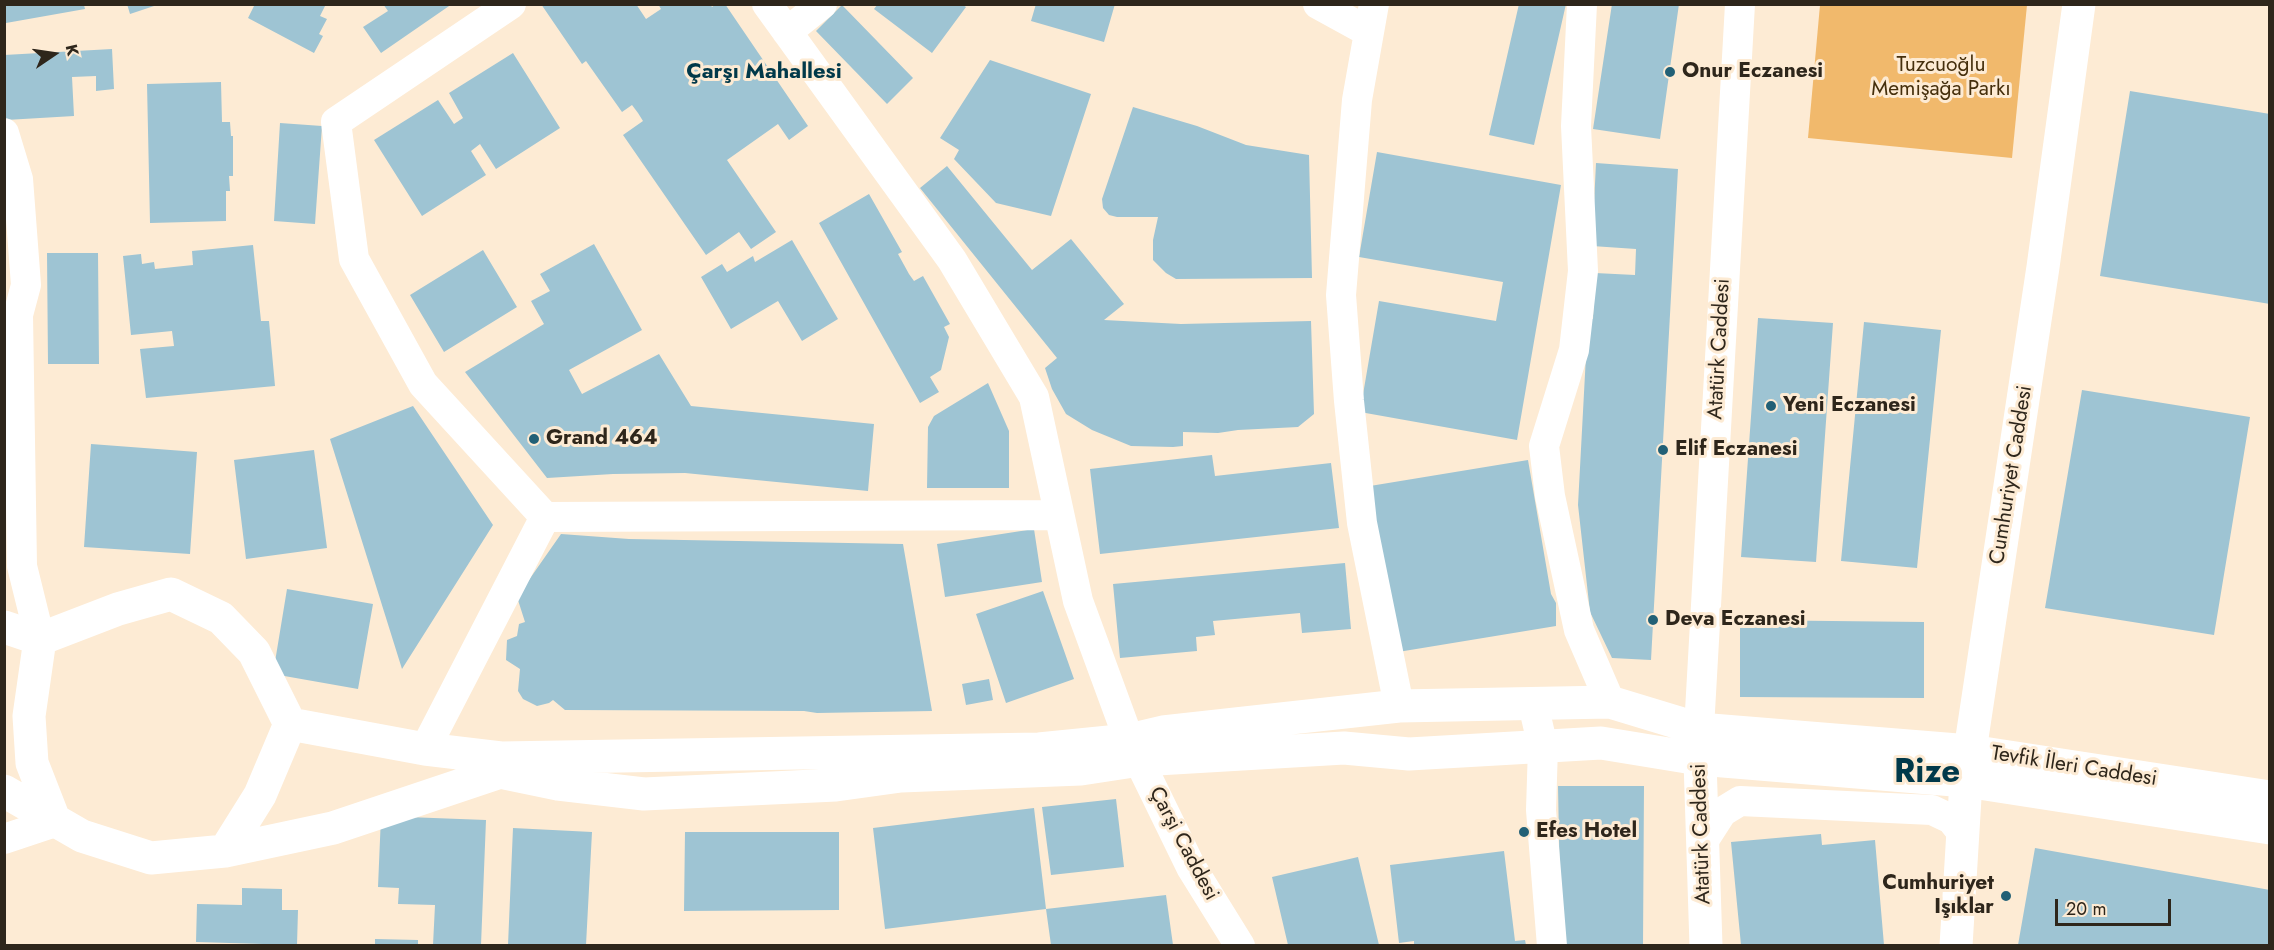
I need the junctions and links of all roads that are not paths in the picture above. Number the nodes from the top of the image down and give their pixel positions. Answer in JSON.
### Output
{"nodes":[{"id":1,"x":511,"y":4,"type":"edge"},
{"id":2,"x":767,"y":4,"type":"edge"},
{"id":3,"x":822,"y":4,"type":"edge"},
{"id":4,"x":1318,"y":4,"type":"edge"},
{"id":5,"x":1582,"y":4,"type":"edge"},
{"id":6,"x":1740,"y":4,"type":"edge"},
{"id":7,"x":2079,"y":4,"type":"edge"},
{"id":8,"x":1372,"y":18,"type":"edge"},
{"id":9,"x":787,"y":32,"type":"junction"},
{"id":10,"x":4,"y":133,"type":"edge"},
{"id":11,"x":11,"y":313,"type":"edge"},
{"id":12,"x":1059,"y":515,"type":"junction"},
{"id":13,"x":545,"y":517,"type":"junction"},
{"id":14,"x":4,"y":627,"type":"edge"},
{"id":15,"x":40,"y":639,"type":"junction"},
{"id":16,"x":1610,"y":702,"type":"junction"},
{"id":17,"x":1533,"y":704,"type":"junction"},
{"id":18,"x":1399,"y":706,"type":"junction"},
{"id":19,"x":290,"y":724,"type":"junction"},
{"id":20,"x":1699,"y":744,"type":"junction"},
{"id":21,"x":1543,"y":747,"type":"junction"},
{"id":22,"x":425,"y":749,"type":"junction"},
{"id":23,"x":1135,"y":750,"type":"junction"},
{"id":24,"x":1968,"y":766,"type":"junction"},
{"id":25,"x":4,"y":791,"type":"edge"},
{"id":26,"x":2270,"y":797,"type":"edge"},
{"id":27,"x":55,"y":822,"type":"junction"},
{"id":28,"x":2270,"y":828,"type":"edge"},
{"id":29,"x":1963,"y":834,"type":"junction"},
{"id":30,"x":4,"y":839,"type":"edge"},
{"id":31,"x":1702,"y":843,"type":"junction"},
{"id":32,"x":225,"y":851,"type":"junction"},
{"id":33,"x":1240,"y":945,"type":"edge"},
{"id":34,"x":1552,"y":945,"type":"edge"},
{"id":35,"x":1706,"y":945,"type":"edge"},
{"id":36,"x":1956,"y":945,"type":"edge"}],
"edges":[{"from":1,"to":13,"type":"street"},
{"from":2,"to":9,"type":"street","name":"Çarşi Caddesi"},
{"from":3,"to":9,"type":"street"},
{"from":4,"to":8,"type":"street"},
{"from":5,"to":16,"type":"street"},
{"from":6,"to":20,"type":"street","name":"Atatürk Caddesi"},
{"from":7,"to":24,"type":"main road","name":"Cumhuriyet Caddesi"},
{"from":8,"to":18,"type":"street"},
{"from":9,"to":12,"type":"street","name":"Çarşi Caddesi"},
{"from":10,"to":11,"type":"street"},
{"from":11,"to":15,"type":"street"},
{"from":12,"to":13,"type":"street"},
{"from":12,"to":23,"type":"street","name":"Çarşi Caddesi"},
{"from":13,"to":22,"type":"street"},
{"from":14,"to":15,"type":"main road"},
{"from":15,"to":19,"type":"main road"},
{"from":15,"to":27,"type":"main road"},
{"from":16,"to":17,"type":"main road"},
{"from":16,"to":20,"type":"main road"},
{"from":17,"to":18,"type":"main road"},
{"from":17,"to":21,"type":"street"},
{"from":18,"to":23,"type":"main road"},
{"from":19,"to":22,"type":"main road"},
{"from":19,"to":32,"type":"main road"},
{"from":20,"to":21,"type":"main road"},
{"from":20,"to":24,"type":"main road","name":"Tevfik İleri Caddesi"},
{"from":20,"to":31,"type":"main road","name":"Atatürk Caddesi"},
{"from":21,"to":23,"type":"main road"},
{"from":21,"to":34,"type":"street"},
{"from":22,"to":23,"type":"main road"},
{"from":23,"to":32,"type":"main road"},
{"from":23,"to":33,"type":"street","name":"Çarşi Caddesi"},
{"from":24,"to":26,"type":"main road","name":"Tevfik İleri Caddesi"},
{"from":24,"to":28,"type":"main road","name":"Tevfik İleri Caddesi"},
{"from":24,"to":29,"type":"main road","name":"Cumhuriyet Caddesi"},
{"from":25,"to":27,"type":"main road"},
{"from":27,"to":30,"type":"street"},
{"from":27,"to":32,"type":"main road"},
{"from":29,"to":31,"type":"street"},
{"from":29,"to":36,"type":"main road","name":"Cumhuriyet Caddesi"},
{"from":31,"to":35,"type":"main road","name":"Atatürk Caddesi"}]}
